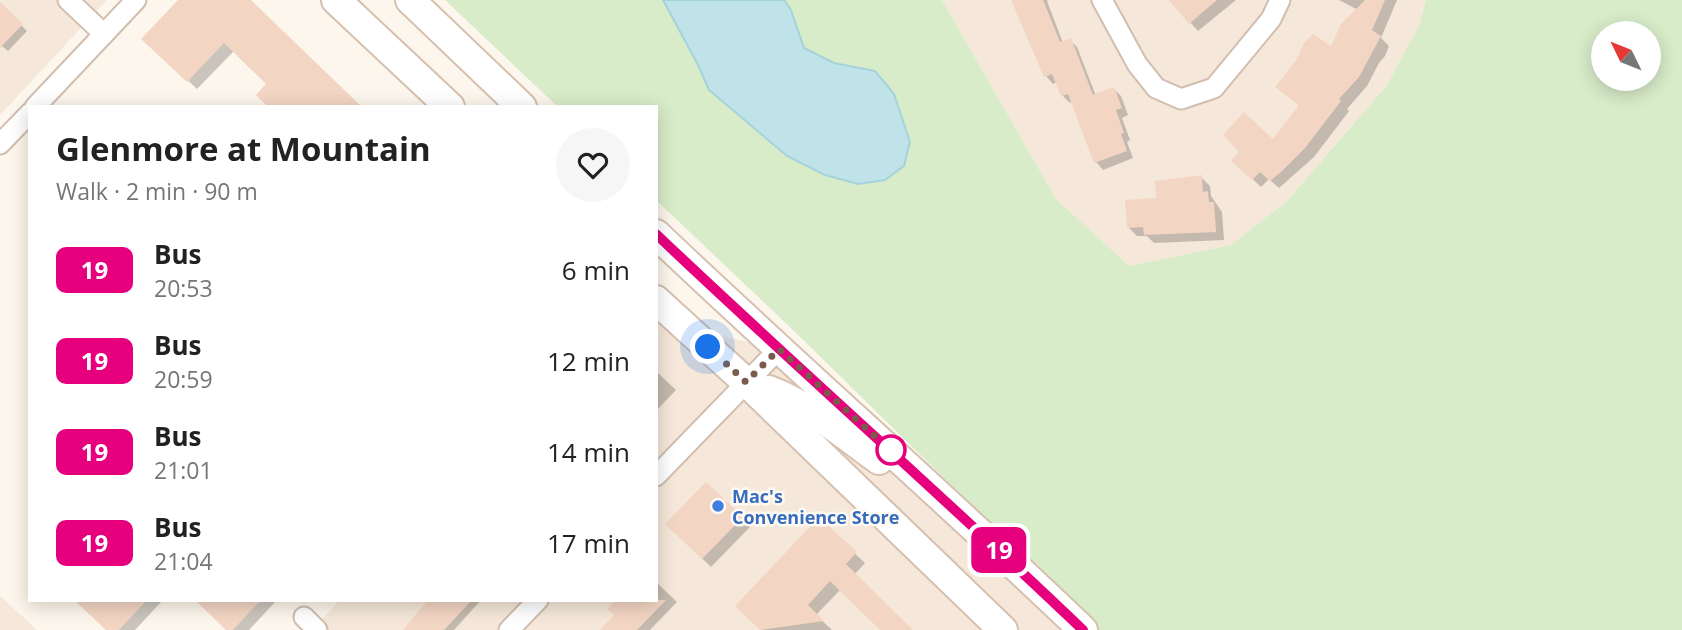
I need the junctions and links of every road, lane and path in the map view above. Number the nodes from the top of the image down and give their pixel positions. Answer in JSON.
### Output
{"nodes":[{"id":1,"x":68,"y":0,"type":"edge"},
{"id":2,"x":136,"y":0,"type":"edge"},
{"id":3,"x":336,"y":0,"type":"edge"},
{"id":4,"x":410,"y":0,"type":"edge"},
{"id":5,"x":1102,"y":0,"type":"edge"},
{"id":6,"x":1280,"y":0,"type":"edge"},
{"id":7,"x":104,"y":34,"type":"junction"},
{"id":8,"x":37,"y":105,"type":"edge"},
{"id":9,"x":448,"y":105,"type":"edge"},
{"id":10,"x":520,"y":105,"type":"edge"},
{"id":11,"x":28,"y":115,"type":"edge"},
{"id":12,"x":0,"y":144,"type":"edge"},
{"id":13,"x":658,"y":236,"type":"edge"},
{"id":14,"x":658,"y":302,"type":"edge"},
{"id":15,"x":779,"y":349,"type":"junction"},
{"id":16,"x":746,"y":382,"type":"junction"},
{"id":17,"x":658,"y":474,"type":"edge"},
{"id":18,"x":981,"y":533,"type":"junction"},
{"id":19,"x":536,"y":602,"type":"edge"},
{"id":20,"x":509,"y":630,"type":"edge"},
{"id":21,"x":1003,"y":630,"type":"edge"},
{"id":22,"x":1083,"y":630,"type":"edge"}],
"edges":[{"from":1,"to":7,"type":"street"},
{"from":2,"to":7,"type":"street"},
{"from":3,"to":9,"type":"main road"},
{"from":4,"to":10,"type":"main road"},
{"from":5,"to":6,"type":"street"},
{"from":7,"to":8,"type":"street"},
{"from":11,"to":12,"type":"street"},
{"from":13,"to":15,"type":"main road"},
{"from":14,"to":16,"type":"main road"},
{"from":15,"to":16,"type":"street"},
{"from":15,"to":18,"type":"main road"},
{"from":16,"to":17,"type":"street"},
{"from":16,"to":18,"type":"main road"},
{"from":16,"to":21,"type":"main road"},
{"from":18,"to":22,"type":"main road"},
{"from":19,"to":20,"type":"street"}]}
